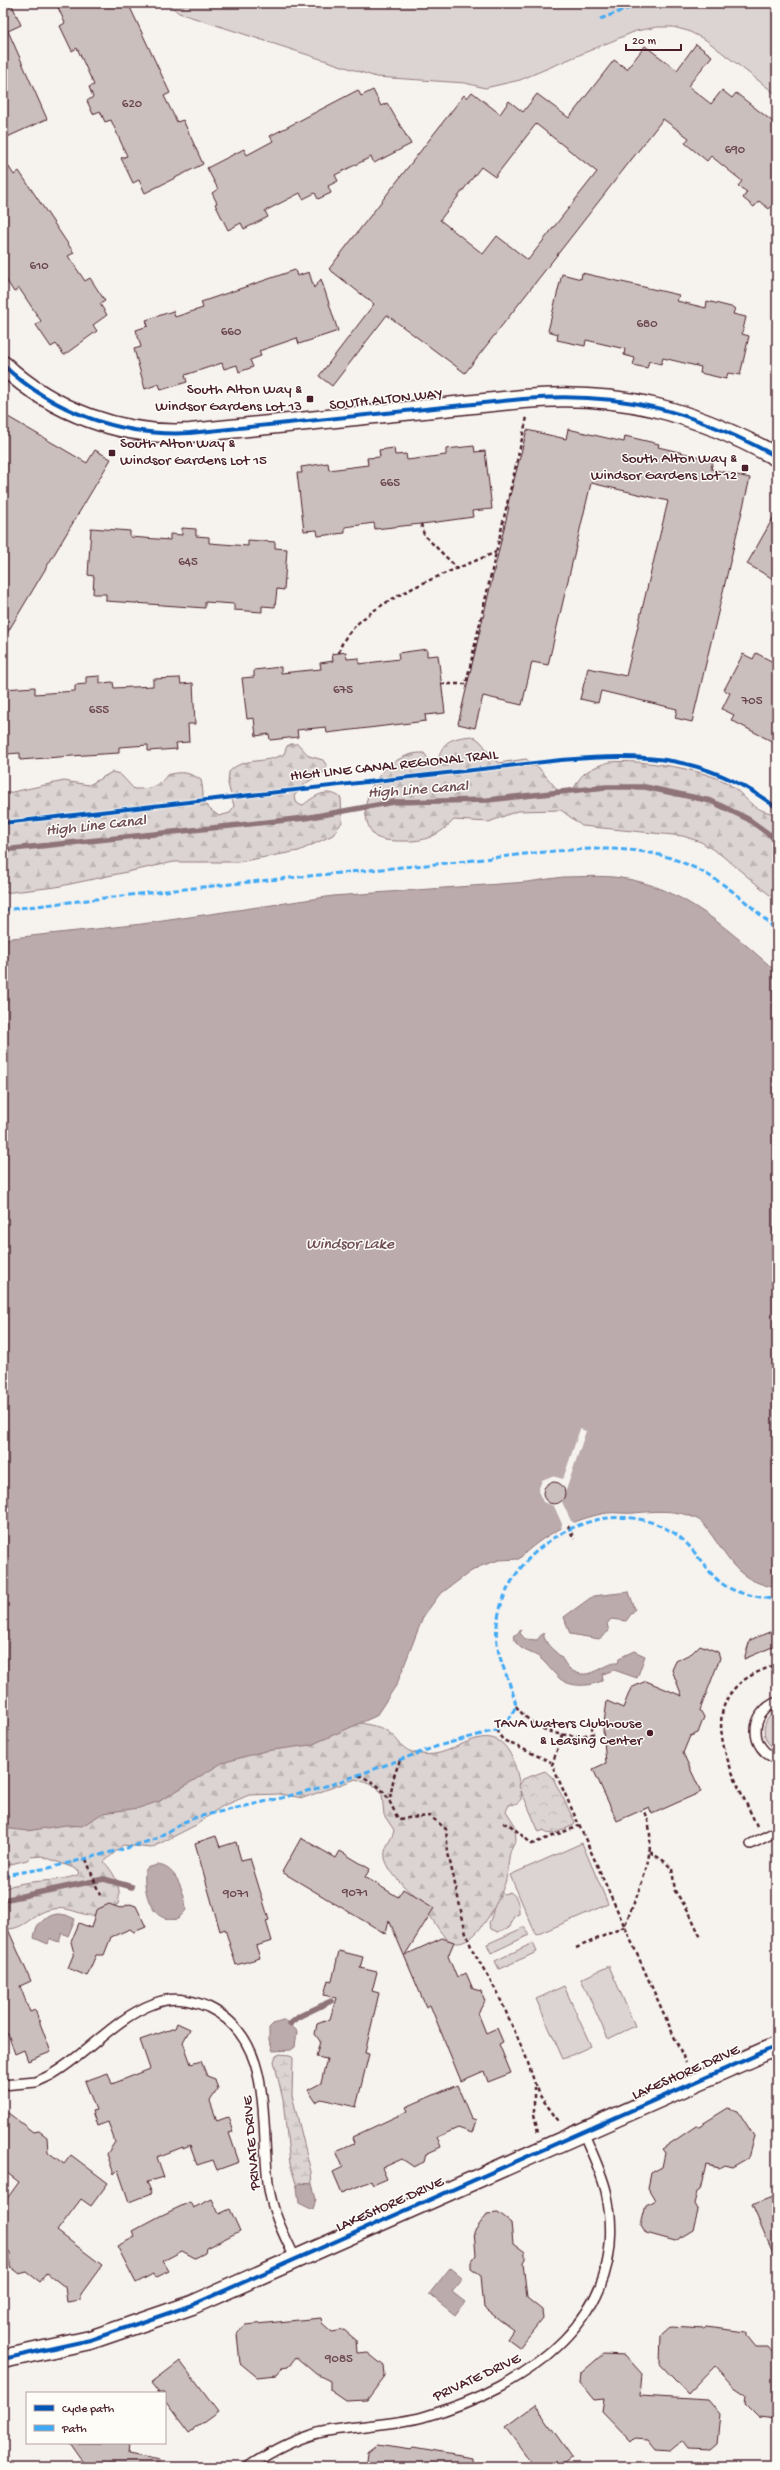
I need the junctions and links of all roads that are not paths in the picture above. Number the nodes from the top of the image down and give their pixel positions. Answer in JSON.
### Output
{"nodes":[{"id":1,"x":3,"y":365,"type":"edge"},
{"id":2,"x":777,"y":457,"type":"edge"},
{"id":3,"x":777,"y":1702,"type":"edge"},
{"id":4,"x":777,"y":1759,"type":"edge"},
{"id":5,"x":777,"y":1831,"type":"edge"},
{"id":6,"x":751,"y":1844,"type":"dead end"},
{"id":7,"x":777,"y":2046,"type":"edge"},
{"id":8,"x":3,"y":2085,"type":"edge"},
{"id":9,"x":576,"y":2135,"type":"junction"},
{"id":10,"x":296,"y":2260,"type":"junction"},
{"id":11,"x":3,"y":2359,"type":"edge"},
{"id":12,"x":248,"y":2467,"type":"edge"}],
"edges":[{"from":1,"to":2,"type":"street","name":"SOUTH ALTON WAY"},
{"from":3,"to":4,"type":"lane"},
{"from":5,"to":6,"type":"lane"},
{"from":7,"to":9,"type":"street","name":"LAKESHORE DRIVE"},
{"from":8,"to":10,"type":"lane","name":"PRIVATE DRIVE"},
{"from":9,"to":10,"type":"street","name":"LAKESHORE DRIVE"},
{"from":9,"to":12,"type":"lane","name":"PRIVATE DRIVE"},
{"from":10,"to":11,"type":"street","name":"LAKESHORE DRIVE"}]}
